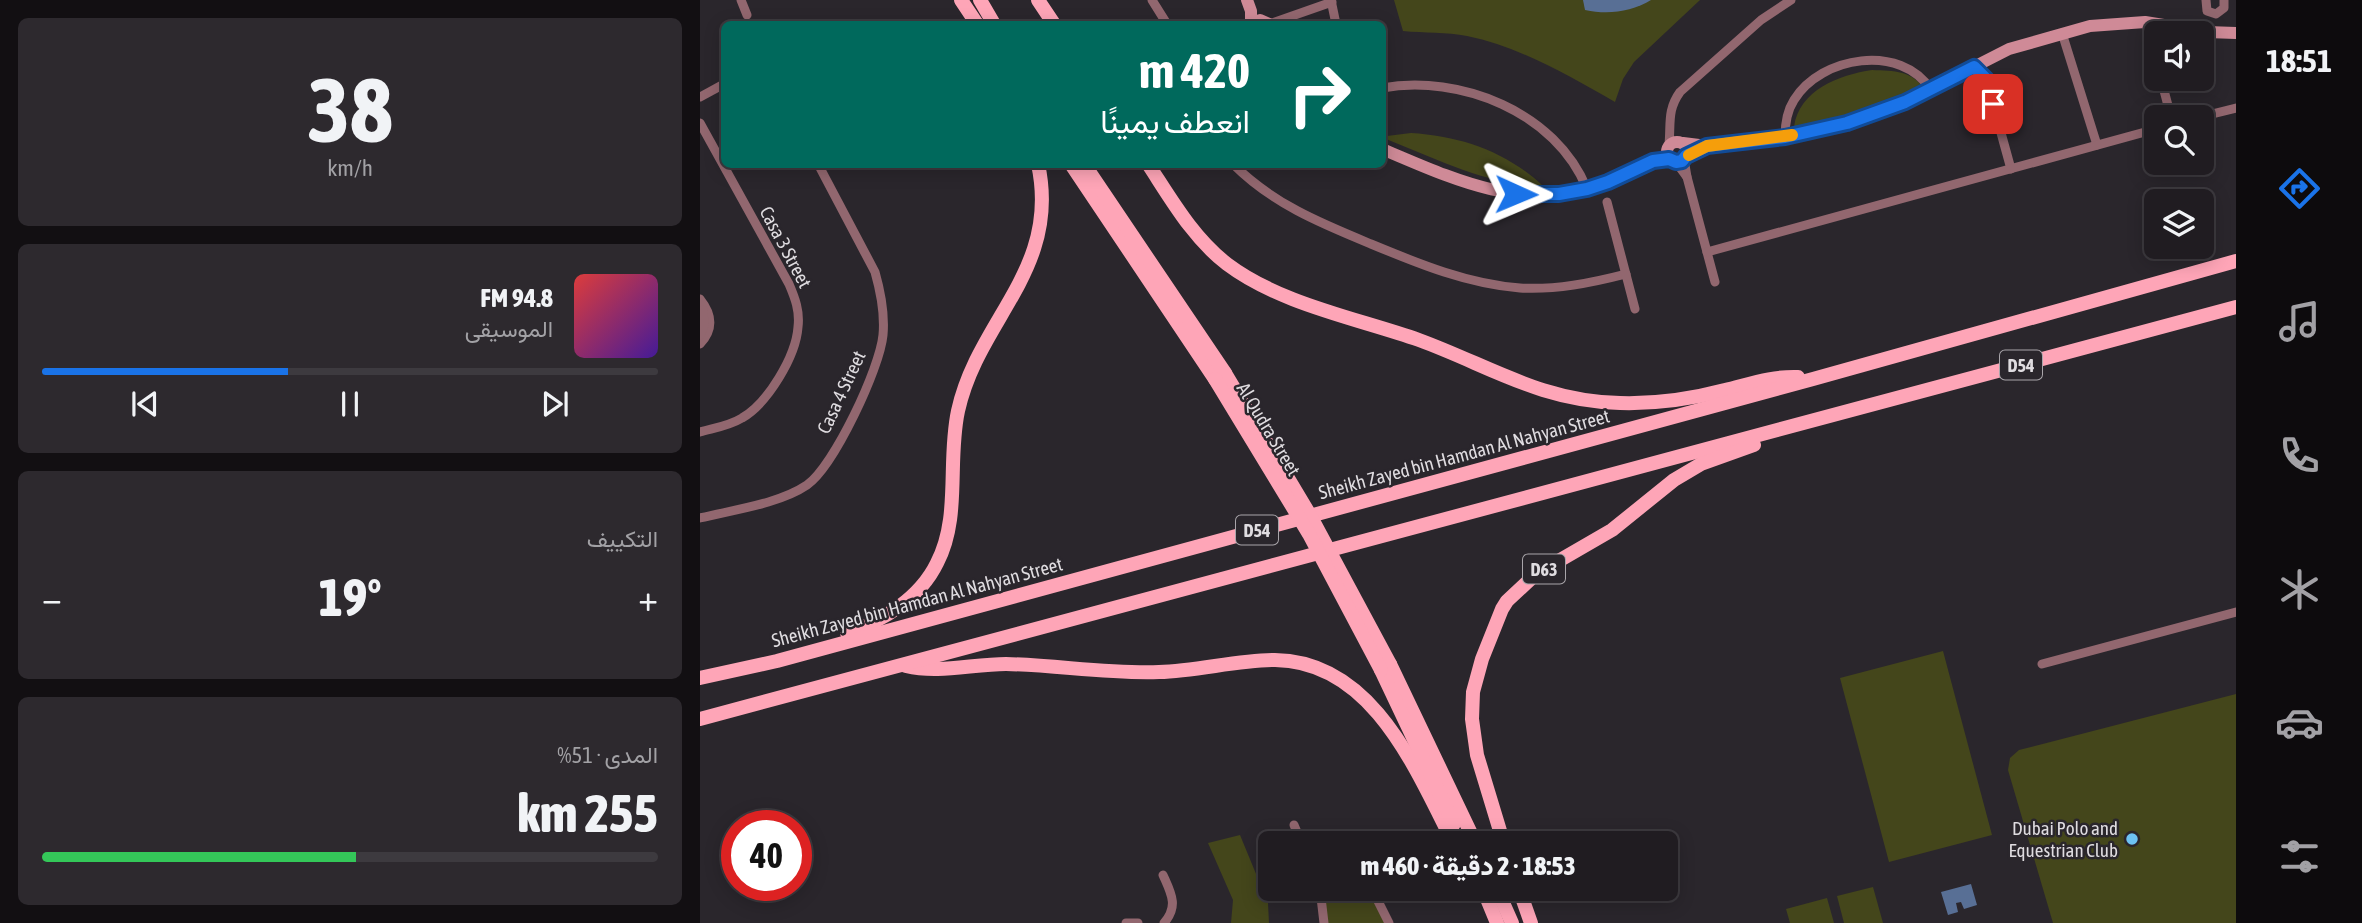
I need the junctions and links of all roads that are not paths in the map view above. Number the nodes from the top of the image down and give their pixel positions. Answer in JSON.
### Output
{"nodes":[{"id":1,"x":741,"y":0,"type":"edge"},
{"id":2,"x":961,"y":0,"type":"edge"},
{"id":3,"x":980,"y":0,"type":"edge"},
{"id":4,"x":1038,"y":0,"type":"edge"},
{"id":5,"x":1152,"y":0,"type":"edge"},
{"id":6,"x":1791,"y":0,"type":"edge"},
{"id":7,"x":2206,"y":0,"type":"edge"},
{"id":8,"x":2224,"y":0,"type":"edge"},
{"id":9,"x":1331,"y":1,"type":"edge"},
{"id":10,"x":1248,"y":3,"type":"edge"},
{"id":11,"x":747,"y":15,"type":"dead end"},
{"id":12,"x":975,"y":21,"type":"edge"},
{"id":13,"x":992,"y":21,"type":"edge"},
{"id":14,"x":1052,"y":21,"type":"edge"},
{"id":15,"x":1165,"y":21,"type":"edge"},
{"id":16,"x":1250,"y":21,"type":"edge"},
{"id":17,"x":1265,"y":21,"type":"edge"},
{"id":18,"x":1285,"y":21,"type":"edge"},
{"id":19,"x":1335,"y":21,"type":"edge"},
{"id":20,"x":2144,"y":22,"type":"edge"},
{"id":21,"x":2214,"y":32,"type":"edge"},
{"id":22,"x":2062,"y":33,"type":"junction"},
{"id":23,"x":2236,"y":33,"type":"edge"},
{"id":24,"x":1974,"y":67,"type":"junction"},
{"id":25,"x":721,"y":86,"type":"edge"},
{"id":26,"x":1386,"y":88,"type":"edge"},
{"id":27,"x":1931,"y":90,"type":"junction"},
{"id":28,"x":700,"y":97,"type":"edge"},
{"id":29,"x":2236,"y":108,"type":"edge"},
{"id":30,"x":2214,"y":114,"type":"edge"},
{"id":31,"x":700,"y":124,"type":"edge"},
{"id":32,"x":2144,"y":132,"type":"edge"},
{"id":33,"x":1785,"y":137,"type":"junction"},
{"id":34,"x":2096,"y":145,"type":"junction"},
{"id":35,"x":1676,"y":150,"type":"junction"},
{"id":36,"x":1386,"y":151,"type":"edge"},
{"id":37,"x":721,"y":162,"type":"edge"},
{"id":38,"x":724,"y":168,"type":"edge"},
{"id":39,"x":820,"y":168,"type":"edge"},
{"id":40,"x":1038,"y":168,"type":"edge"},
{"id":41,"x":1074,"y":168,"type":"edge"},
{"id":42,"x":1087,"y":168,"type":"edge"},
{"id":43,"x":1151,"y":168,"type":"edge"},
{"id":44,"x":1238,"y":168,"type":"edge"},
{"id":45,"x":2011,"y":169,"type":"junction"},
{"id":46,"x":1587,"y":189,"type":"junction"},
{"id":47,"x":1606,"y":202,"type":"dead end"},
{"id":48,"x":1706,"y":252,"type":"junction"},
{"id":49,"x":2236,"y":261,"type":"edge"},
{"id":50,"x":1626,"y":274,"type":"junction"},
{"id":51,"x":1715,"y":282,"type":"dead end"},
{"id":52,"x":700,"y":300,"type":"edge"},
{"id":53,"x":2236,"y":307,"type":"edge"},
{"id":54,"x":1636,"y":309,"type":"dead end"},
{"id":55,"x":700,"y":335,"type":"edge"},
{"id":56,"x":700,"y":344,"type":"edge"},
{"id":57,"x":1220,"y":376,"type":"junction"},
{"id":58,"x":1813,"y":379,"type":"junction"},
{"id":59,"x":1805,"y":423,"type":"junction"},
{"id":60,"x":700,"y":432,"type":"edge"},
{"id":61,"x":700,"y":518,"type":"edge"},
{"id":62,"x":2236,"y":612,"type":"edge"},
{"id":63,"x":777,"y":661,"type":"junction"},
{"id":64,"x":2042,"y":663,"type":"dead end"},
{"id":65,"x":901,"y":665,"type":"junction"},
{"id":66,"x":1385,"y":667,"type":"junction"},
{"id":67,"x":700,"y":678,"type":"edge"},
{"id":68,"x":700,"y":719,"type":"edge"},
{"id":69,"x":1294,"y":825,"type":"dead end"},
{"id":70,"x":1297,"y":831,"type":"edge"},
{"id":71,"x":1447,"y":831,"type":"edge"},
{"id":72,"x":1457,"y":831,"type":"edge"},
{"id":73,"x":1469,"y":831,"type":"edge"},
{"id":74,"x":1500,"y":831,"type":"edge"},
{"id":75,"x":1163,"y":875,"type":"dead end"},
{"id":76,"x":1322,"y":901,"type":"edge"},
{"id":77,"x":1378,"y":901,"type":"edge"},
{"id":78,"x":1490,"y":901,"type":"edge"},
{"id":79,"x":1495,"y":901,"type":"edge"},
{"id":80,"x":1523,"y":901,"type":"edge"},
{"id":81,"x":1126,"y":923,"type":"edge"},
{"id":82,"x":1138,"y":923,"type":"edge"},
{"id":83,"x":1164,"y":923,"type":"edge"},
{"id":84,"x":1324,"y":923,"type":"edge"},
{"id":85,"x":1389,"y":923,"type":"edge"},
{"id":86,"x":1497,"y":923,"type":"edge"},
{"id":87,"x":1512,"y":923,"type":"edge"},
{"id":88,"x":1531,"y":923,"type":"edge"}],
"edges":[{"from":1,"to":11,"type":"street"},
{"from":2,"to":12,"type":"main road"},
{"from":3,"to":13,"type":"main road"},
{"from":4,"to":14,"type":"main road"},
{"from":5,"to":15,"type":"street"},
{"from":6,"to":35,"type":"street"},
{"from":7,"to":8,"type":"street"},
{"from":9,"to":18,"type":"street"},
{"from":9,"to":19,"type":"street"},
{"from":10,"to":16,"type":"street"},
{"from":10,"to":17,"type":"street"},
{"from":20,"to":22,"type":"street"},
{"from":21,"to":23,"type":"street"},
{"from":22,"to":24,"type":"street"},
{"from":22,"to":34,"type":"street"},
{"from":24,"to":27,"type":"street"},
{"from":24,"to":45,"type":"street"},
{"from":25,"to":28,"type":"street"},
{"from":26,"to":46,"type":"street"},
{"from":27,"to":33,"type":"street"},
{"from":27,"to":33,"type":"street"},
{"from":29,"to":30,"type":"street"},
{"from":31,"to":37,"type":"street","name":"Casa 3 Street"},
{"from":32,"to":34,"type":"street"},
{"from":33,"to":35,"type":"street"},
{"from":34,"to":45,"type":"street"},
{"from":35,"to":46,"type":"street"},
{"from":35,"to":48,"type":"street"},
{"from":36,"to":46,"type":"street"},
{"from":38,"to":60,"type":"street","name":"Casa 3 Street"},
{"from":39,"to":61,"type":"street","name":"Casa 4 Street"},
{"from":40,"to":63,"type":"main road"},
{"from":41,"to":57,"type":"main road","name":"Al Qudra Street"},
{"from":42,"to":57,"type":"main road","name":"Al Qudra Street"},
{"from":43,"to":58,"type":"main road"},
{"from":44,"to":50,"type":"street"},
{"from":45,"to":48,"type":"street"},
{"from":47,"to":50,"type":"street"},
{"from":48,"to":51,"type":"street"},
{"from":49,"to":58,"type":"main road","name":"Sheikh Zayed bin Hamdan Al Nahyan Street","number":"D54"},
{"from":50,"to":54,"type":"street"},
{"from":52,"to":55,"type":"street"},
{"from":52,"to":56,"type":"street"},
{"from":53,"to":59,"type":"main road","number":"D54"},
{"from":57,"to":66,"type":"main road","name":"Al Qudra Street","bridge":true},
{"from":58,"to":63,"type":"main road","name":"Sheikh Zayed bin Hamdan Al Nahyan Street","number":"D54"},
{"from":59,"to":65,"type":"main road","number":"D54"},
{"from":59,"to":74,"type":"main road","number":"D63"},
{"from":62,"to":64,"type":"street"},
{"from":63,"to":67,"type":"main road","name":"Sheikh Zayed bin Hamdan Al Nahyan Street","number":"D54"},
{"from":65,"to":68,"type":"main road","number":"D54"},
{"from":65,"to":71,"type":"main road"},
{"from":66,"to":72,"type":"main road","name":"Al Qudra Street"},
{"from":66,"to":73,"type":"main road","name":"Al Qudra Street"},
{"from":69,"to":70,"type":"street"},
{"from":75,"to":83,"type":"street"},
{"from":76,"to":84,"type":"street"},
{"from":77,"to":85,"type":"street"},
{"from":78,"to":86,"type":"main road"},
{"from":79,"to":87,"type":"main road"},
{"from":80,"to":88,"type":"main road"},
{"from":81,"to":82,"type":"street"}]}
